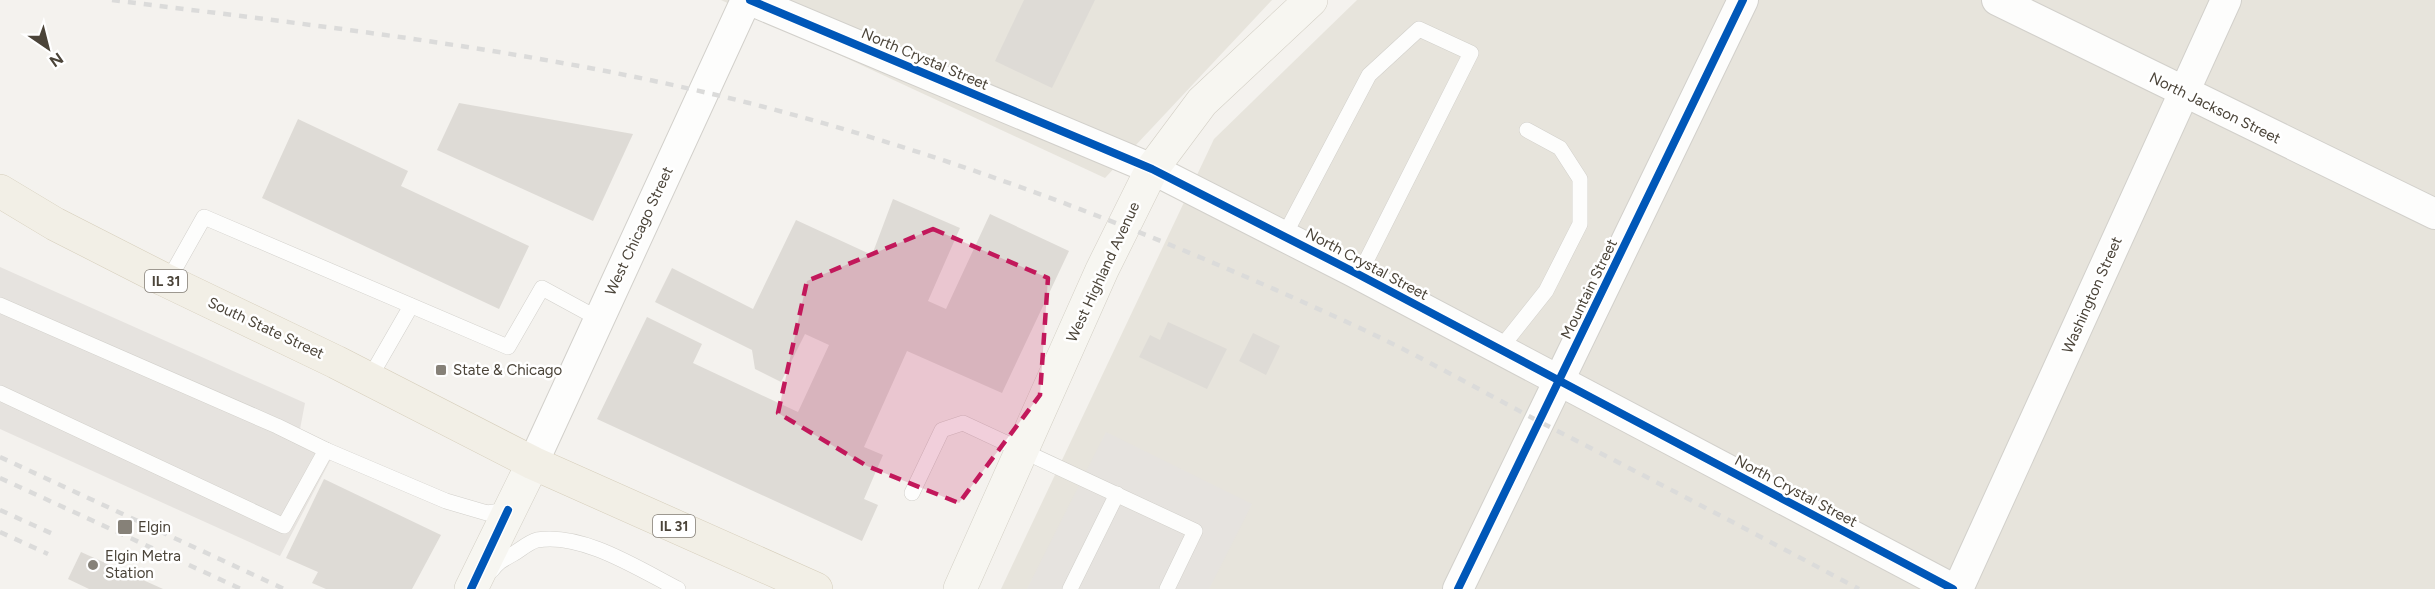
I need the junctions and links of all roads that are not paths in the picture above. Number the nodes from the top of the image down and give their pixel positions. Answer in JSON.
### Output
{"nodes":[{"id":1,"x":746,"y":0,"type":"edge"},
{"id":2,"x":750,"y":0,"type":"edge"},
{"id":3,"x":1311,"y":0,"type":"edge"},
{"id":4,"x":1743,"y":0,"type":"edge"},
{"id":5,"x":1996,"y":0,"type":"edge"},
{"id":6,"x":2226,"y":0,"type":"edge"},
{"id":7,"x":2184,"y":93,"type":"junction"},
{"id":8,"x":1527,"y":130,"type":"dead end"},
{"id":9,"x":1152,"y":169,"type":"junction"},
{"id":10,"x":0,"y":191,"type":"edge"},
{"id":11,"x":2435,"y":214,"type":"edge"},
{"id":12,"x":1284,"y":236,"type":"junction"},
{"id":13,"x":1359,"y":275,"type":"junction"},
{"id":14,"x":168,"y":281,"type":"junction"},
{"id":15,"x":0,"y":305,"type":"edge"},
{"id":16,"x":411,"y":306,"type":"junction"},
{"id":17,"x":599,"y":319,"type":"junction"},
{"id":18,"x":1499,"y":350,"type":"junction"},
{"id":19,"x":369,"y":379,"type":"junction"},
{"id":20,"x":1560,"y":382,"type":"junction"},
{"id":21,"x":0,"y":393,"type":"edge"},
{"id":22,"x":1023,"y":449,"type":"junction"},
{"id":23,"x":326,"y":450,"type":"junction"},
{"id":24,"x":533,"y":463,"type":"junction"},
{"id":25,"x":912,"y":493,"type":"dead end"},
{"id":26,"x":1117,"y":494,"type":"junction"},
{"id":27,"x":508,"y":510,"type":"junction"},
{"id":28,"x":471,"y":589,"type":"edge"},
{"id":29,"x":476,"y":589,"type":"edge"},
{"id":30,"x":678,"y":589,"type":"edge"},
{"id":31,"x":816,"y":589,"type":"edge"},
{"id":32,"x":960,"y":589,"type":"edge"},
{"id":33,"x":1070,"y":589,"type":"edge"},
{"id":34,"x":1167,"y":589,"type":"edge"},
{"id":35,"x":1458,"y":589,"type":"edge"},
{"id":36,"x":1956,"y":589,"type":"edge"}],
"edges":[{"from":1,"to":17,"type":"street","name":"West Chicago Street"},
{"from":2,"to":9,"type":"street","name":"North Crystal Street"},
{"from":3,"to":9,"type":"main road","name":"West Highland Avenue"},
{"from":4,"to":20,"type":"street","name":"Mountain Street"},
{"from":5,"to":7,"type":"street","name":"North Jackson Street"},
{"from":6,"to":7,"type":"street","name":"Washington Street"},
{"from":7,"to":11,"type":"street","name":"North Jackson Street"},
{"from":7,"to":36,"type":"street","name":"Washington Street"},
{"from":8,"to":18,"type":"lane"},
{"from":9,"to":12,"type":"street","name":"North Crystal Street"},
{"from":9,"to":22,"type":"main road","name":"West Highland Avenue"},
{"from":10,"to":14,"type":"main road","name":"South State Street","number":"IL 31"},
{"from":12,"to":13,"type":"street","name":"North Crystal Street"},
{"from":12,"to":13,"type":"lane"},
{"from":13,"to":18,"type":"street","name":"North Crystal Street"},
{"from":14,"to":16,"type":"lane"},
{"from":14,"to":19,"type":"main road","name":"South State Street","number":"IL 31"},
{"from":15,"to":23,"type":"lane"},
{"from":16,"to":17,"type":"lane"},
{"from":16,"to":19,"type":"lane"},
{"from":17,"to":24,"type":"street","name":"West Chicago Street"},
{"from":18,"to":20,"type":"street","name":"North Crystal Street"},
{"from":19,"to":24,"type":"main road","name":"South State Street","number":"IL 31"},
{"from":20,"to":35,"type":"street","name":"Mountain Street"},
{"from":20,"to":36,"type":"street","name":"North Crystal Street"},
{"from":21,"to":23,"type":"lane"},
{"from":22,"to":25,"type":"lane"},
{"from":22,"to":26,"type":"lane"},
{"from":22,"to":32,"type":"main road","name":"West Highland Avenue"},
{"from":23,"to":27,"type":"lane"},
{"from":24,"to":27,"type":"main road"},
{"from":24,"to":31,"type":"main road","number":"IL 31"},
{"from":26,"to":33,"type":"lane"},
{"from":26,"to":34,"type":"lane"},
{"from":27,"to":28,"type":"main road"},
{"from":29,"to":30,"type":"lane"}]}
